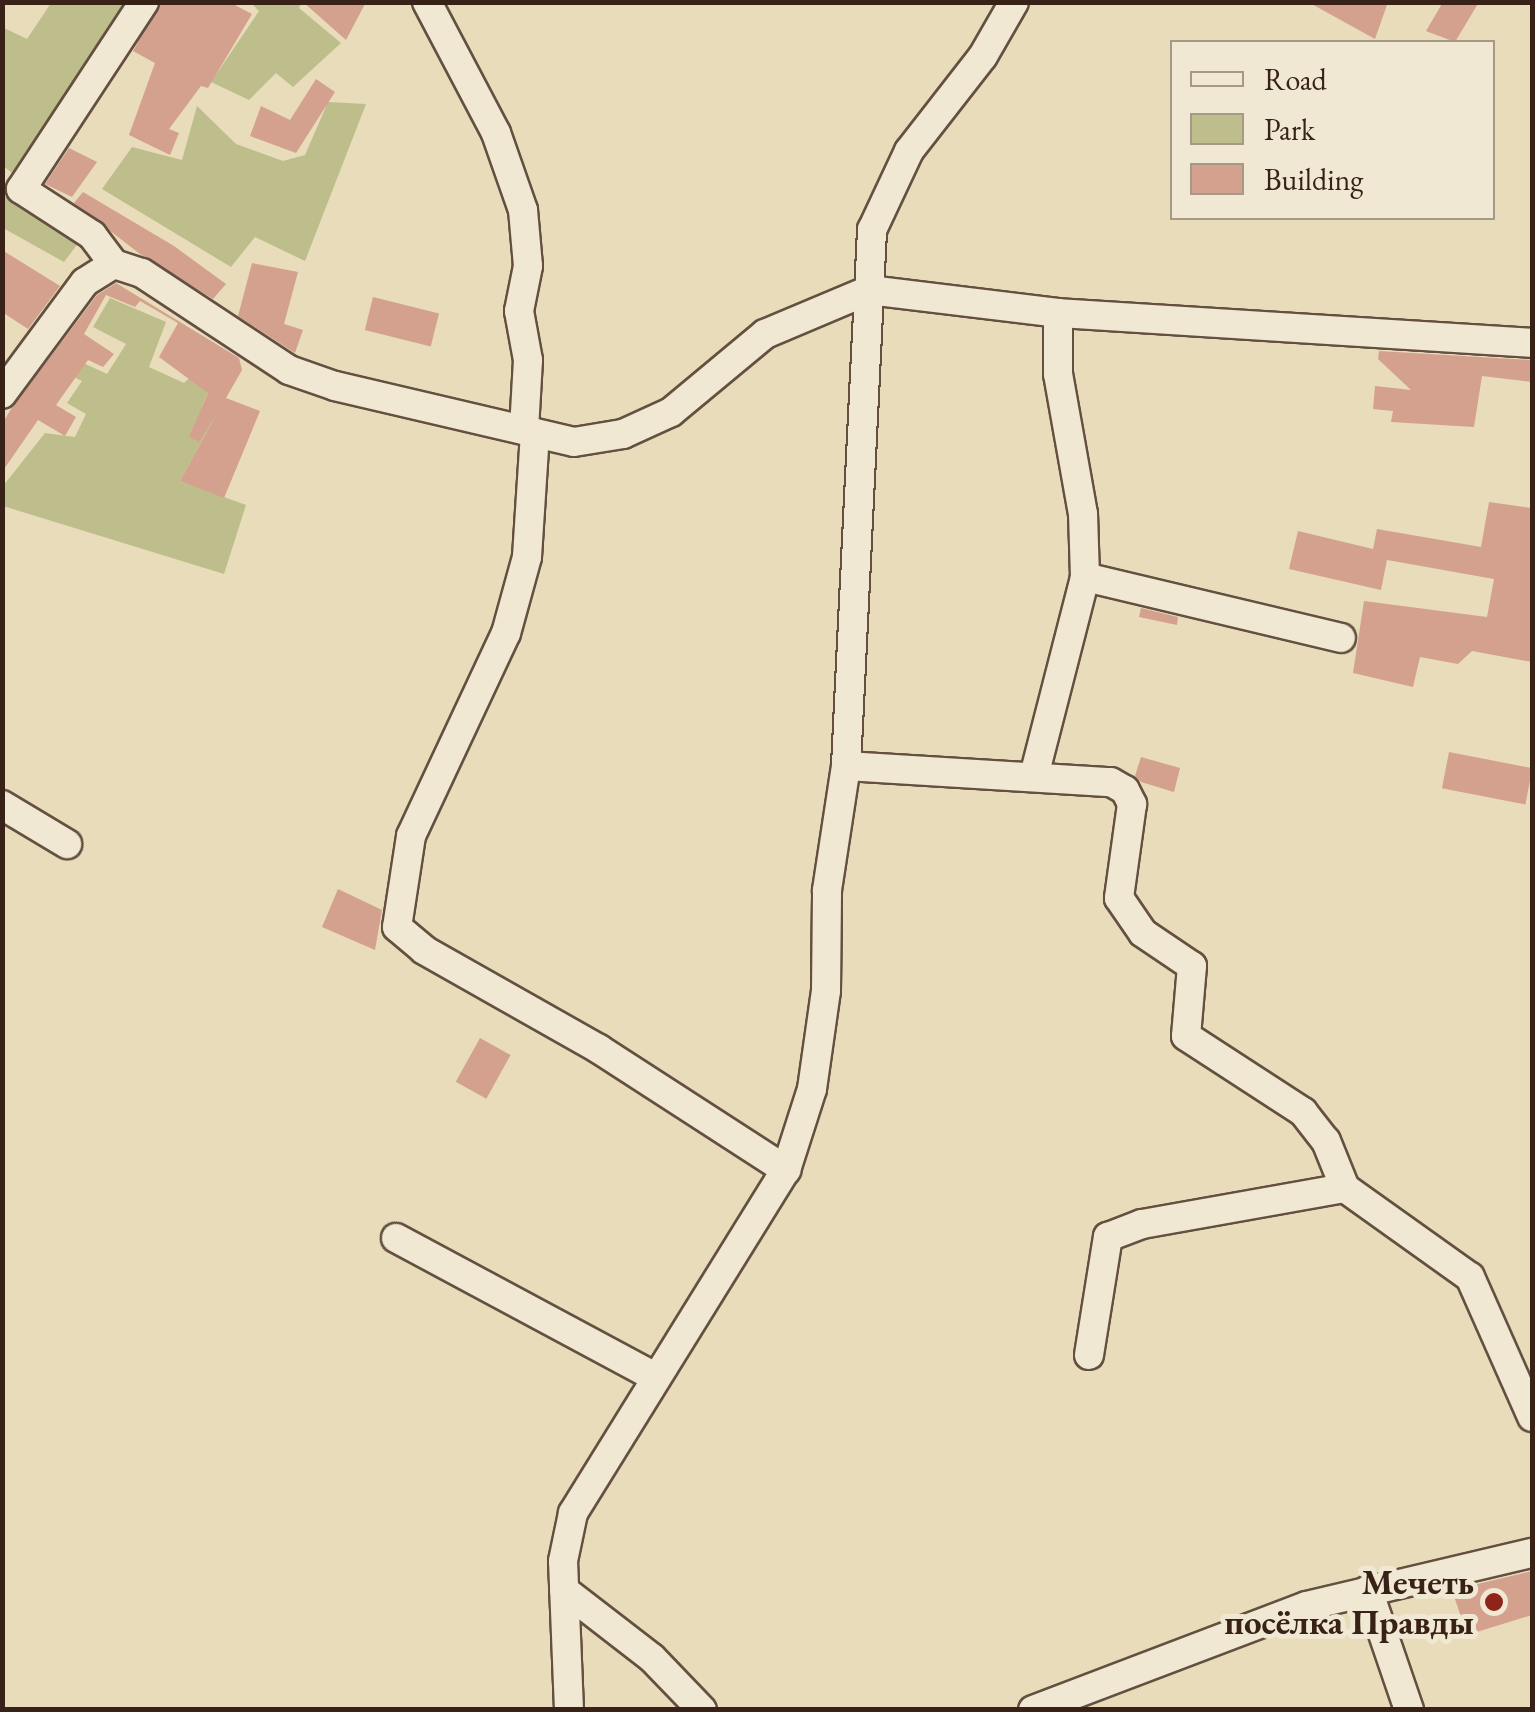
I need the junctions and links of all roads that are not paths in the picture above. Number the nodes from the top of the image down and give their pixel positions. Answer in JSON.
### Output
{"nodes":[{"id":1,"x":144,"y":2,"type":"edge"},
{"id":2,"x":427,"y":2,"type":"edge"},
{"id":3,"x":1014,"y":2,"type":"edge"},
{"id":4,"x":114,"y":264,"type":"junction"},
{"id":5,"x":869,"y":290,"type":"junction"},
{"id":6,"x":1058,"y":313,"type":"junction"},
{"id":7,"x":1532,"y":342,"type":"edge"},
{"id":8,"x":2,"y":394,"type":"edge"},
{"id":9,"x":530,"y":431,"type":"junction"},
{"id":10,"x":1085,"y":576,"type":"junction"},
{"id":11,"x":1341,"y":638,"type":"dead end"},
{"id":12,"x":846,"y":766,"type":"junction"},
{"id":13,"x":1034,"y":776,"type":"junction"},
{"id":14,"x":2,"y":805,"type":"edge"},
{"id":15,"x":68,"y":844,"type":"dead end"},
{"id":16,"x":786,"y":1170,"type":"junction"},
{"id":17,"x":1345,"y":1188,"type":"junction"},
{"id":18,"x":396,"y":1238,"type":"dead end"},
{"id":19,"x":1089,"y":1354,"type":"dead end"},
{"id":20,"x":654,"y":1377,"type":"junction"},
{"id":21,"x":1532,"y":1415,"type":"edge"},
{"id":22,"x":1532,"y":1553,"type":"edge"},
{"id":23,"x":564,"y":1590,"type":"junction"},
{"id":24,"x":1368,"y":1590,"type":"junction"},
{"id":25,"x":568,"y":1710,"type":"edge"},
{"id":26,"x":702,"y":1710,"type":"edge"},
{"id":27,"x":1033,"y":1710,"type":"edge"},
{"id":28,"x":1409,"y":1710,"type":"edge"}],
"edges":[{"from":1,"to":4,"type":"street"},
{"from":2,"to":9,"type":"street"},
{"from":3,"to":5,"type":"street"},
{"from":4,"to":8,"type":"street"},
{"from":4,"to":9,"type":"street"},
{"from":5,"to":6,"type":"street"},
{"from":5,"to":9,"type":"street"},
{"from":5,"to":12,"type":"street"},
{"from":6,"to":7,"type":"street"},
{"from":6,"to":10,"type":"street"},
{"from":9,"to":16,"type":"street"},
{"from":10,"to":11,"type":"street"},
{"from":10,"to":13,"type":"street"},
{"from":12,"to":13,"type":"street"},
{"from":12,"to":16,"type":"street"},
{"from":13,"to":17,"type":"street"},
{"from":14,"to":15,"type":"street"},
{"from":16,"to":20,"type":"street"},
{"from":17,"to":19,"type":"street"},
{"from":17,"to":21,"type":"street"},
{"from":18,"to":20,"type":"street"},
{"from":20,"to":23,"type":"street"},
{"from":22,"to":24,"type":"street"},
{"from":23,"to":25,"type":"street"},
{"from":23,"to":26,"type":"street"},
{"from":24,"to":27,"type":"street"},
{"from":24,"to":28,"type":"street"}]}
